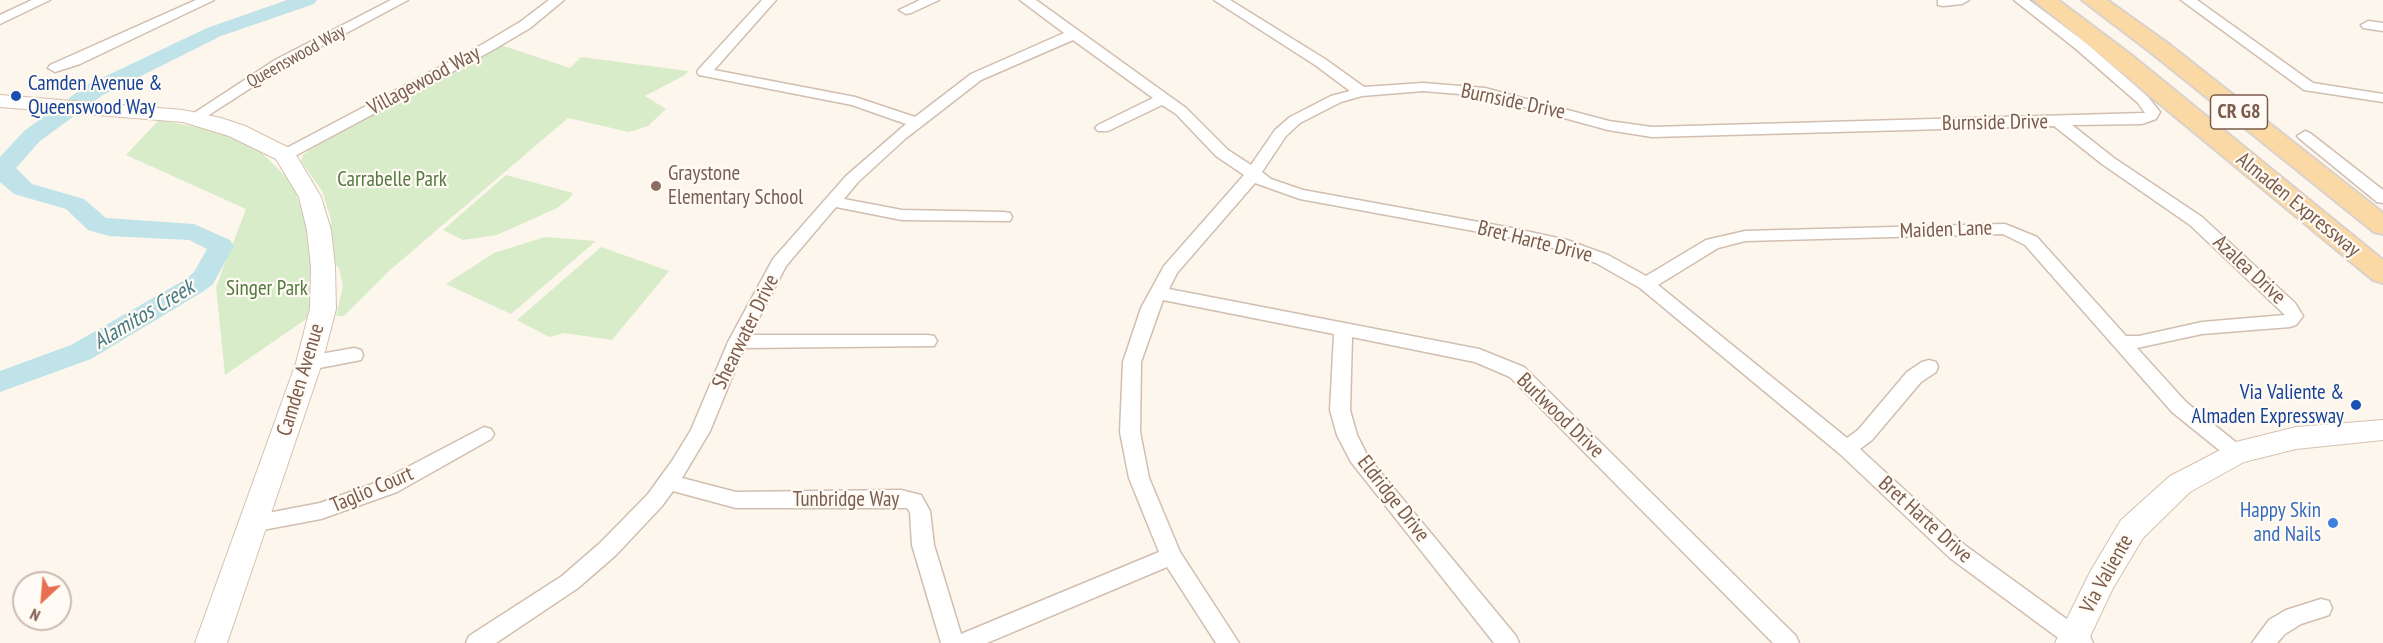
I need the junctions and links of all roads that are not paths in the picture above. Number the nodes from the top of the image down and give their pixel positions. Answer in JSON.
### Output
{"nodes":[{"id":1,"x":43,"y":0,"type":"edge"},
{"id":2,"x":207,"y":0,"type":"edge"},
{"id":3,"x":401,"y":0,"type":"edge"},
{"id":4,"x":557,"y":0,"type":"edge"},
{"id":5,"x":769,"y":0,"type":"edge"},
{"id":6,"x":932,"y":0,"type":"edge"},
{"id":7,"x":1027,"y":0,"type":"edge"},
{"id":8,"x":1221,"y":0,"type":"edge"},
{"id":9,"x":1962,"y":0,"type":"edge"},
{"id":10,"x":2022,"y":0,"type":"edge"},
{"id":11,"x":2045,"y":0,"type":"edge"},
{"id":12,"x":2093,"y":0,"type":"edge"},
{"id":13,"x":2188,"y":0,"type":"edge"},
{"id":14,"x":1943,"y":2,"type":"dead end"},
{"id":15,"x":906,"y":10,"type":"dead end"},
{"id":16,"x":0,"y":20,"type":"edge"},
{"id":17,"x":2368,"y":25,"type":"dead end"},
{"id":18,"x":2383,"y":27,"type":"edge"},
{"id":19,"x":1075,"y":34,"type":"junction"},
{"id":20,"x":55,"y":68,"type":"dead end"},
{"id":21,"x":1361,"y":92,"type":"junction"},
{"id":22,"x":1164,"y":98,"type":"junction"},
{"id":23,"x":2383,"y":98,"type":"edge"},
{"id":24,"x":0,"y":101,"type":"edge"},
{"id":25,"x":193,"y":118,"type":"junction"},
{"id":26,"x":2058,"y":122,"type":"junction"},
{"id":27,"x":917,"y":123,"type":"junction"},
{"id":28,"x":1103,"y":128,"type":"dead end"},
{"id":29,"x":2305,"y":136,"type":"dead end"},
{"id":30,"x":285,"y":155,"type":"junction"},
{"id":31,"x":1252,"y":175,"type":"junction"},
{"id":32,"x":2376,"y":188,"type":"edge"},
{"id":33,"x":2383,"y":198,"type":"edge"},
{"id":34,"x":832,"y":201,"type":"junction"},
{"id":35,"x":1004,"y":217,"type":"dead end"},
{"id":36,"x":2383,"y":226,"type":"edge"},
{"id":37,"x":2383,"y":274,"type":"edge"},
{"id":38,"x":1646,"y":284,"type":"junction"},
{"id":39,"x":1158,"y":293,"type":"junction"},
{"id":40,"x":1343,"y":331,"type":"junction"},
{"id":41,"x":927,"y":341,"type":"dead end"},
{"id":42,"x":737,"y":342,"type":"junction"},
{"id":43,"x":2120,"y":342,"type":"junction"},
{"id":44,"x":354,"y":355,"type":"dead end"},
{"id":45,"x":309,"y":363,"type":"junction"},
{"id":46,"x":1929,"y":367,"type":"dead end"},
{"id":47,"x":2383,"y":430,"type":"edge"},
{"id":48,"x":484,"y":434,"type":"dead end"},
{"id":49,"x":1847,"y":449,"type":"junction"},
{"id":50,"x":2236,"y":453,"type":"junction"},
{"id":51,"x":668,"y":482,"type":"junction"},
{"id":52,"x":252,"y":524,"type":"junction"},
{"id":53,"x":1171,"y":556,"type":"junction"},
{"id":54,"x":2321,"y":608,"type":"dead end"},
{"id":55,"x":2075,"y":641,"type":"edge"},
{"id":56,"x":211,"y":643,"type":"edge"},
{"id":57,"x":477,"y":643,"type":"edge"},
{"id":58,"x":952,"y":643,"type":"edge"},
{"id":59,"x":963,"y":643,"type":"edge"},
{"id":60,"x":1228,"y":643,"type":"edge"},
{"id":61,"x":1508,"y":643,"type":"edge"},
{"id":62,"x":1788,"y":643,"type":"edge"},
{"id":63,"x":2263,"y":643,"type":"edge"}],
"edges":[{"from":1,"to":16,"type":"street"},
{"from":2,"to":20,"type":"street"},
{"from":3,"to":25,"type":"street","name":"Queenswood Way"},
{"from":4,"to":30,"type":"street","name":"Villagewood Way"},
{"from":5,"to":27,"type":"street"},
{"from":6,"to":15,"type":"street"},
{"from":7,"to":19,"type":"street","name":"Bret Harte Drive"},
{"from":8,"to":21,"type":"street"},
{"from":9,"to":14,"type":"street"},
{"from":10,"to":26,"type":"street","name":"Burnside Drive"},
{"from":11,"to":37,"type":"main road","name":"Almaden Expressway","number":"CR G8"},
{"from":12,"to":36,"type":"main road","name":"Almaden Expressway","number":"CR G8"},
{"from":13,"to":23,"type":"street"},
{"from":17,"to":18,"type":"street"},
{"from":19,"to":22,"type":"street","name":"Bret Harte Drive"},
{"from":19,"to":27,"type":"street","name":"Shearwater Drive"},
{"from":21,"to":26,"type":"street","name":"Burnside Drive"},
{"from":21,"to":31,"type":"street","name":"Burnside Drive"},
{"from":22,"to":28,"type":"street"},
{"from":22,"to":31,"type":"street","name":"Bret Harte Drive"},
{"from":24,"to":25,"type":"street"},
{"from":25,"to":30,"type":"street"},
{"from":26,"to":43,"type":"street","name":"Azalea Drive"},
{"from":27,"to":34,"type":"street","name":"Shearwater Drive"},
{"from":29,"to":32,"type":"street"},
{"from":30,"to":45,"type":"street","name":"Camden Avenue"},
{"from":31,"to":38,"type":"street","name":"Bret Harte Drive"},
{"from":31,"to":39,"type":"street","name":"Burnside Drive"},
{"from":32,"to":33,"type":"street"},
{"from":34,"to":35,"type":"street"},
{"from":34,"to":42,"type":"street","name":"Shearwater Drive"},
{"from":38,"to":43,"type":"street","name":"Maiden Lane"},
{"from":38,"to":49,"type":"street","name":"Bret Harte Drive"},
{"from":39,"to":40,"type":"street","name":"Burlwood Drive"},
{"from":39,"to":53,"type":"street","name":"Burnside Drive"},
{"from":40,"to":61,"type":"street","name":"Eldridge Drive"},
{"from":40,"to":62,"type":"street","name":"Burlwood Drive"},
{"from":41,"to":42,"type":"street"},
{"from":42,"to":51,"type":"street","name":"Shearwater Drive"},
{"from":43,"to":50,"type":"street","name":"Maiden Lane"},
{"from":44,"to":45,"type":"street"},
{"from":45,"to":52,"type":"street","name":"Camden Avenue"},
{"from":46,"to":49,"type":"street"},
{"from":47,"to":50,"type":"street","name":"Via Valiente"},
{"from":48,"to":52,"type":"street","name":"Taglio Court"},
{"from":49,"to":55,"type":"street","name":"Bret Harte Drive"},
{"from":50,"to":55,"type":"street","name":"Via Valiente"},
{"from":51,"to":57,"type":"street","name":"Shearwater Drive"},
{"from":51,"to":58,"type":"street","name":"Tunbridge Way"},
{"from":52,"to":56,"type":"street","name":"Camden Avenue"},
{"from":53,"to":59,"type":"street"},
{"from":53,"to":60,"type":"street","name":"Burnside Drive"},
{"from":54,"to":63,"type":"street"}]}
